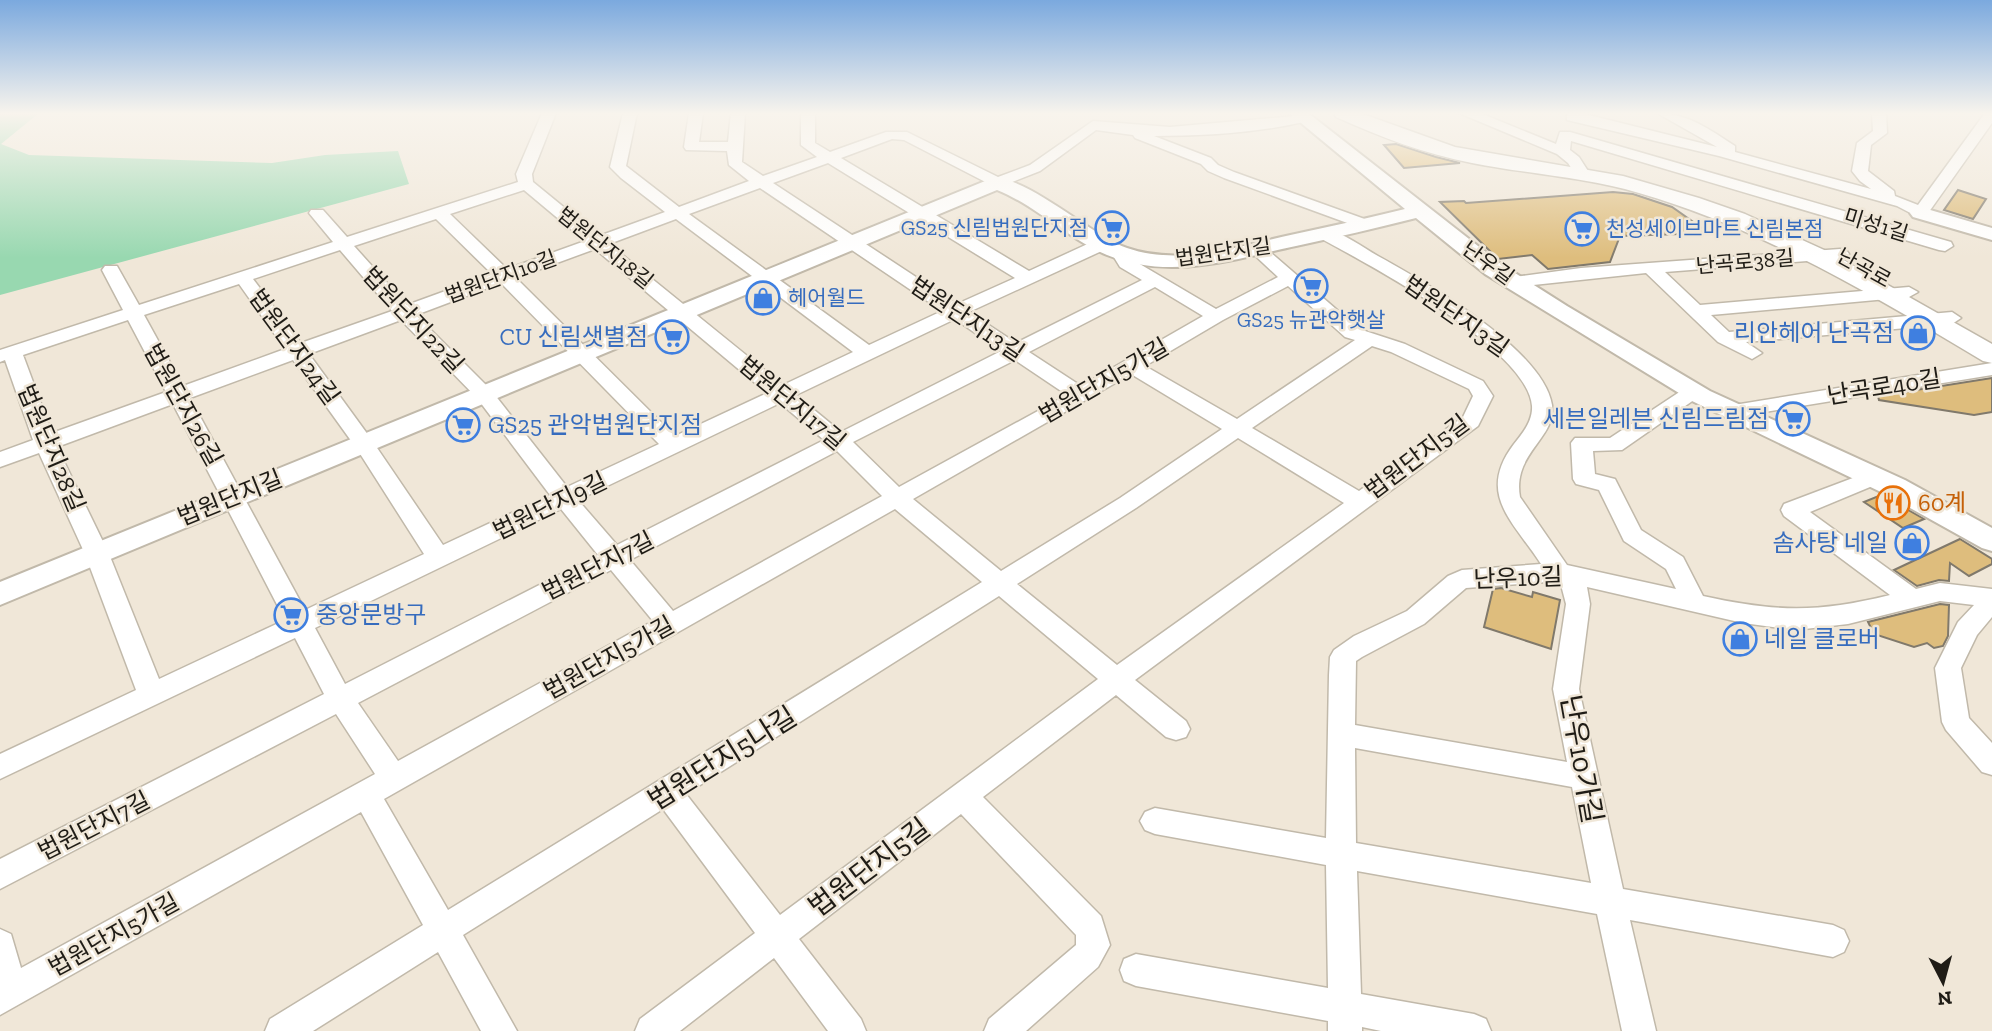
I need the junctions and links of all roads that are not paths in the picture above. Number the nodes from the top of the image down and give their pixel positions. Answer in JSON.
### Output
{"nodes":[{"id":1,"x":529,"y":161,"type":"edge"},
{"id":2,"x":618,"y":161,"type":"edge"},
{"id":3,"x":734,"y":161,"type":"edge"},
{"id":4,"x":820,"y":161,"type":"edge"},
{"id":5,"x":833,"y":161,"type":"edge"},
{"id":6,"x":954,"y":161,"type":"edge"},
{"id":7,"x":1043,"y":161,"type":"edge"},
{"id":8,"x":1206,"y":161,"type":"edge"},
{"id":9,"x":1357,"y":161,"type":"edge"},
{"id":10,"x":1499,"y":161,"type":"edge"},
{"id":11,"x":1526,"y":161,"type":"edge"},
{"id":12,"x":1575,"y":161,"type":"edge"},
{"id":13,"x":1630,"y":161,"type":"edge"},
{"id":14,"x":1751,"y":161,"type":"edge"},
{"id":15,"x":1861,"y":161,"type":"edge"},
{"id":16,"x":1954,"y":161,"type":"edge"},
{"id":17,"x":1580,"y":171,"type":"junction"},
{"id":18,"x":762,"y":183,"type":"junction"},
{"id":19,"x":997,"y":183,"type":"junction"},
{"id":20,"x":526,"y":184,"type":"junction"},
{"id":21,"x":1912,"y":208,"type":"junction"},
{"id":22,"x":1420,"y":211,"type":"junction"},
{"id":23,"x":317,"y":213,"type":"dead end"},
{"id":24,"x":439,"y":213,"type":"junction"},
{"id":25,"x":678,"y":213,"type":"junction"},
{"id":26,"x":922,"y":214,"type":"junction"},
{"id":27,"x":1367,"y":225,"type":"junction"},
{"id":28,"x":1326,"y":234,"type":"junction"},
{"id":29,"x":1992,"y":234,"type":"edge"},
{"id":30,"x":597,"y":242,"type":"junction"},
{"id":31,"x":852,"y":243,"type":"junction"},
{"id":32,"x":343,"y":245,"type":"junction"},
{"id":33,"x":1945,"y":246,"type":"dead end"},
{"id":34,"x":1110,"y":249,"type":"junction"},
{"id":35,"x":1256,"y":249,"type":"junction"},
{"id":36,"x":1829,"y":255,"type":"junction"},
{"id":37,"x":1651,"y":269,"type":"junction"},
{"id":38,"x":111,"y":270,"type":"dead end"},
{"id":39,"x":504,"y":276,"type":"junction"},
{"id":40,"x":243,"y":277,"type":"junction"},
{"id":41,"x":765,"y":278,"type":"junction"},
{"id":42,"x":1027,"y":278,"type":"junction"},
{"id":43,"x":1288,"y":279,"type":"junction"},
{"id":44,"x":1156,"y":280,"type":"junction"},
{"id":45,"x":1514,"y":282,"type":"junction"},
{"id":46,"x":1898,"y":293,"type":"junction"},
{"id":47,"x":1697,"y":311,"type":"junction"},
{"id":48,"x":403,"y":312,"type":"junction"},
{"id":49,"x":957,"y":312,"type":"junction"},
{"id":50,"x":683,"y":313,"type":"junction"},
{"id":51,"x":132,"y":314,"type":"junction"},
{"id":52,"x":1216,"y":316,"type":"junction"},
{"id":53,"x":1942,"y":319,"type":"junction"},
{"id":54,"x":1725,"y":338,"type":"junction"},
{"id":55,"x":1368,"y":340,"type":"junction"},
{"id":56,"x":1992,"y":343,"type":"edge"},
{"id":57,"x":299,"y":351,"type":"junction"},
{"id":58,"x":1015,"y":351,"type":"junction"},
{"id":59,"x":583,"y":353,"type":"junction"},
{"id":60,"x":867,"y":353,"type":"junction"},
{"id":61,"x":1752,"y":353,"type":"dead end"},
{"id":62,"x":6,"y":354,"type":"edge"},
{"id":63,"x":1992,"y":355,"type":"edge"},
{"id":64,"x":1132,"y":366,"type":"junction"},
{"id":65,"x":1992,"y":369,"type":"edge"},
{"id":66,"x":1694,"y":391,"type":"junction"},
{"id":67,"x":180,"y":394,"type":"junction"},
{"id":68,"x":484,"y":394,"type":"junction"},
{"id":69,"x":783,"y":395,"type":"junction"},
{"id":70,"x":1081,"y":395,"type":"junction"},
{"id":71,"x":1734,"y":411,"type":"junction"},
{"id":72,"x":1236,"y":428,"type":"junction"},
{"id":73,"x":839,"y":441,"type":"junction"},
{"id":74,"x":45,"y":443,"type":"junction"},
{"id":75,"x":364,"y":444,"type":"junction"},
{"id":76,"x":674,"y":447,"type":"junction"},
{"id":77,"x":0,"y":460,"type":"edge"},
{"id":78,"x":1874,"y":477,"type":"junction"},
{"id":79,"x":233,"y":497,"type":"junction"},
{"id":80,"x":897,"y":498,"type":"junction"},
{"id":81,"x":564,"y":499,"type":"junction"},
{"id":82,"x":1358,"y":501,"type":"junction"},
{"id":83,"x":1992,"y":541,"type":"edge"},
{"id":84,"x":97,"y":554,"type":"junction"},
{"id":85,"x":614,"y":558,"type":"junction"},
{"id":86,"x":440,"y":559,"type":"junction"},
{"id":87,"x":1564,"y":574,"type":"junction"},
{"id":88,"x":1001,"y":584,"type":"junction"},
{"id":89,"x":0,"y":594,"type":"edge"},
{"id":90,"x":1913,"y":599,"type":"junction"},
{"id":91,"x":1992,"y":599,"type":"edge"},
{"id":92,"x":1694,"y":602,"type":"junction"},
{"id":93,"x":300,"y":624,"type":"junction"},
{"id":94,"x":670,"y":624,"type":"junction"},
{"id":95,"x":1116,"y":680,"type":"junction"},
{"id":96,"x":152,"y":696,"type":"junction"},
{"id":97,"x":340,"y":699,"type":"junction"},
{"id":98,"x":1176,"y":729,"type":"dead end"},
{"id":99,"x":1343,"y":734,"type":"junction"},
{"id":100,"x":1992,"y":763,"type":"edge"},
{"id":101,"x":0,"y":767,"type":"edge"},
{"id":102,"x":1584,"y":777,"type":"junction"},
{"id":103,"x":394,"y":778,"type":"junction"},
{"id":104,"x":667,"y":792,"type":"junction"},
{"id":105,"x":366,"y":794,"type":"junction"},
{"id":106,"x":962,"y":796,"type":"junction"},
{"id":107,"x":1155,"y":821,"type":"dead end"},
{"id":108,"x":1341,"y":855,"type":"junction"},
{"id":109,"x":0,"y":875,"type":"edge"},
{"id":110,"x":1609,"y":902,"type":"junction"},
{"id":111,"x":443,"y":932,"type":"junction"},
{"id":112,"x":776,"y":938,"type":"junction"},
{"id":113,"x":1833,"y":940,"type":"dead end"},
{"id":114,"x":0,"y":945,"type":"edge"},
{"id":115,"x":1136,"y":970,"type":"dead end"},
{"id":116,"x":4,"y":996,"type":"edge"},
{"id":117,"x":1344,"y":1019,"type":"edge"},
{"id":118,"x":282,"y":1031,"type":"edge"},
{"id":119,"x":500,"y":1031,"type":"edge"},
{"id":120,"x":652,"y":1031,"type":"edge"},
{"id":121,"x":849,"y":1031,"type":"edge"},
{"id":122,"x":1001,"y":1031,"type":"edge"},
{"id":123,"x":1474,"y":1031,"type":"edge"},
{"id":124,"x":1639,"y":1031,"type":"edge"}],
"edges":[{"from":1,"to":20,"type":"street"},
{"from":2,"to":25,"type":"street"},
{"from":3,"to":18,"type":"street"},
{"from":4,"to":18,"type":"street","name":"법원단지10길"},
{"from":5,"to":26,"type":"street"},
{"from":6,"to":19,"type":"street","name":"법원단지10길"},
{"from":7,"to":19,"type":"street"},
{"from":8,"to":27,"type":"street"},
{"from":9,"to":22,"type":"street","name":"난우길"},
{"from":10,"to":36,"type":"main road","name":"난곡로"},
{"from":11,"to":17,"type":"main road","name":"난곡로"},
{"from":12,"to":17,"type":"street"},
{"from":13,"to":33,"type":"street","name":"미성1길"},
{"from":14,"to":21,"type":"street"},
{"from":15,"to":21,"type":"street"},
{"from":16,"to":21,"type":"street"},
{"from":17,"to":36,"type":"main road","name":"난곡로"},
{"from":18,"to":25,"type":"street","name":"법원단지10길"},
{"from":18,"to":31,"type":"street"},
{"from":19,"to":26,"type":"street","name":"법원단지길"},
{"from":19,"to":34,"type":"street","name":"법원단지길"},
{"from":20,"to":24,"type":"street"},
{"from":20,"to":30,"type":"street","name":"법원단지18길"},
{"from":21,"to":29,"type":"street"},
{"from":22,"to":27,"type":"street","name":"법원단지길"},
{"from":22,"to":45,"type":"street","name":"난우길"},
{"from":23,"to":32,"type":"street","name":"법원단지22길"},
{"from":24,"to":32,"type":"street"},
{"from":24,"to":39,"type":"street"},
{"from":25,"to":30,"type":"street","name":"법원단지10길"},
{"from":25,"to":41,"type":"street"},
{"from":26,"to":31,"type":"street","name":"법원단지길"},
{"from":26,"to":42,"type":"street"},
{"from":27,"to":28,"type":"street","name":"법원단지길"},
{"from":28,"to":35,"type":"street","name":"법원단지길"},
{"from":28,"to":87,"type":"street","name":"법원단지3길"},
{"from":30,"to":39,"type":"street","name":"법원단지10길"},
{"from":30,"to":50,"type":"street","name":"법원단지18길"},
{"from":31,"to":41,"type":"street","name":"법원단지길"},
{"from":31,"to":49,"type":"street","name":"법원단지13길"},
{"from":32,"to":40,"type":"street","name":"법원단지22길"},
{"from":32,"to":48,"type":"street","name":"법원단지22길"},
{"from":34,"to":35,"type":"street","name":"법원단지길"},
{"from":34,"to":42,"type":"street","name":"법원단지9길"},
{"from":34,"to":44,"type":"street"},
{"from":35,"to":43,"type":"street","name":"법원단지5길"},
{"from":36,"to":37,"type":"street","name":"난곡로38길"},
{"from":36,"to":46,"type":"main road","name":"난곡로"},
{"from":37,"to":45,"type":"street","name":"난곡로38길"},
{"from":37,"to":47,"type":"street","name":"난곡로38길"},
{"from":38,"to":51,"type":"street","name":"법원단지26길"},
{"from":39,"to":48,"type":"street","name":"법원단지10길"},
{"from":39,"to":59,"type":"street"},
{"from":40,"to":51,"type":"street","name":"법원단지24길"},
{"from":40,"to":57,"type":"street","name":"법원단지24길"},
{"from":41,"to":50,"type":"street","name":"법원단지길"},
{"from":41,"to":60,"type":"street"},
{"from":42,"to":49,"type":"street","name":"법원단지9길"},
{"from":43,"to":52,"type":"street","name":"법원단지5가길"},
{"from":43,"to":55,"type":"street","name":"법원단지5길"},
{"from":44,"to":52,"type":"street"},
{"from":44,"to":58,"type":"street","name":"법원단지7길"},
{"from":45,"to":66,"type":"street","name":"난우길"},
{"from":46,"to":47,"type":"street","name":"난곡로"},
{"from":46,"to":53,"type":"main road","name":"난곡로"},
{"from":47,"to":54,"type":"street","name":"난곡로38길"},
{"from":48,"to":57,"type":"street","name":"법원단지10길"},
{"from":48,"to":68,"type":"street","name":"법원단지22길"},
{"from":49,"to":58,"type":"street","name":"법원단지13길"},
{"from":49,"to":60,"type":"street","name":"법원단지9길"},
{"from":50,"to":59,"type":"street","name":"법원단지길"},
{"from":50,"to":69,"type":"street","name":"법원단지17길"},
{"from":51,"to":62,"type":"street","name":"법원단지26길"},
{"from":51,"to":67,"type":"street","name":"법원단지26길"},
{"from":52,"to":64,"type":"street","name":"법원단지5가길"},
{"from":53,"to":54,"type":"street","name":"난곡로"},
{"from":53,"to":56,"type":"main road","name":"난곡로"},
{"from":53,"to":63,"type":"main road","name":"난곡로"},
{"from":54,"to":61,"type":"street","name":"난곡로38길"},
{"from":55,"to":72,"type":"street","name":"법원단지5나길"},
{"from":55,"to":82,"type":"street","name":"법원단지5길"},
{"from":57,"to":67,"type":"street","name":"법원단지10길"},
{"from":57,"to":75,"type":"street","name":"법원단지24길"},
{"from":58,"to":70,"type":"street","name":"법원단지13길"},
{"from":58,"to":73,"type":"street","name":"법원단지7길"},
{"from":59,"to":68,"type":"street","name":"법원단지길"},
{"from":59,"to":76,"type":"street"},
{"from":60,"to":69,"type":"street","name":"법원단지9길"},
{"from":62,"to":74,"type":"street","name":"법원단지28길"},
{"from":64,"to":70,"type":"street","name":"법원단지5가길"},
{"from":64,"to":72,"type":"street"},
{"from":65,"to":71,"type":"street","name":"난곡로40길"},
{"from":66,"to":71,"type":"street","name":"난우길"},
{"from":66,"to":92,"type":"street"},
{"from":67,"to":74,"type":"street","name":"법원단지10길"},
{"from":67,"to":79,"type":"street","name":"법원단지26길"},
{"from":68,"to":75,"type":"street","name":"법원단지길"},
{"from":68,"to":81,"type":"street","name":"법원단지22길"},
{"from":69,"to":73,"type":"street","name":"법원단지17길"},
{"from":69,"to":76,"type":"street","name":"법원단지9길"},
{"from":70,"to":80,"type":"street","name":"법원단지5가길"},
{"from":71,"to":78,"type":"street","name":"난우길"},
{"from":72,"to":82,"type":"street","name":"법원단지5길"},
{"from":72,"to":88,"type":"street","name":"법원단지5나길"},
{"from":73,"to":80,"type":"street","name":"법원단지17길"},
{"from":73,"to":85,"type":"street","name":"법원단지7길"},
{"from":74,"to":77,"type":"street","name":"법원단지10길"},
{"from":74,"to":84,"type":"street","name":"법원단지28길"},
{"from":75,"to":79,"type":"street","name":"법원단지길"},
{"from":75,"to":86,"type":"street"},
{"from":76,"to":81,"type":"street","name":"법원단지9길"},
{"from":78,"to":83,"type":"street","name":"난우길"},
{"from":78,"to":90,"type":"street"},
{"from":79,"to":84,"type":"street","name":"법원단지길"},
{"from":79,"to":93,"type":"street","name":"법원단지26길"},
{"from":80,"to":88,"type":"street"},
{"from":80,"to":94,"type":"street","name":"법원단지5가길"},
{"from":81,"to":85,"type":"street","name":"법원단지22길"},
{"from":81,"to":86,"type":"street","name":"법원단지9길"},
{"from":82,"to":95,"type":"street","name":"법원단지5길"},
{"from":84,"to":89,"type":"street","name":"법원단지길"},
{"from":84,"to":96,"type":"street"},
{"from":85,"to":94,"type":"street","name":"법원단지22길"},
{"from":85,"to":97,"type":"street","name":"법원단지7길"},
{"from":86,"to":93,"type":"street","name":"법원단지9길"},
{"from":87,"to":92,"type":"street","name":"난우10길"},
{"from":87,"to":99,"type":"street","name":"난우10길"},
{"from":87,"to":102,"type":"street","name":"난우10가길"},
{"from":88,"to":95,"type":"street"},
{"from":88,"to":104,"type":"street","name":"법원단지5나길"},
{"from":90,"to":91,"type":"street","name":"난우10길"},
{"from":90,"to":92,"type":"street","name":"난우10길"},
{"from":91,"to":100,"type":"street"},
{"from":93,"to":96,"type":"street","name":"법원단지9길"},
{"from":93,"to":97,"type":"street","name":"법원단지26길"},
{"from":94,"to":103,"type":"street","name":"법원단지5가길"},
{"from":95,"to":98,"type":"street"},
{"from":95,"to":106,"type":"street","name":"법원단지5길"},
{"from":96,"to":101,"type":"street","name":"법원단지9길"},
{"from":97,"to":103,"type":"street","name":"법원단지26길"},
{"from":97,"to":109,"type":"street","name":"법원단지7길"},
{"from":99,"to":102,"type":"street"},
{"from":99,"to":108,"type":"street","name":"난우10길"},
{"from":102,"to":110,"type":"street","name":"난우10가길"},
{"from":103,"to":105,"type":"street","name":"법원단지5가길"},
{"from":104,"to":111,"type":"street","name":"법원단지5나길"},
{"from":104,"to":112,"type":"street"},
{"from":105,"to":111,"type":"street"},
{"from":105,"to":116,"type":"street","name":"법원단지5가길"},
{"from":106,"to":112,"type":"street","name":"법원단지5길"},
{"from":106,"to":122,"type":"street"},
{"from":107,"to":108,"type":"street"},
{"from":108,"to":110,"type":"street"},
{"from":108,"to":117,"type":"street","name":"난우10길"},
{"from":110,"to":113,"type":"street"},
{"from":110,"to":124,"type":"street","name":"난우10가길"},
{"from":111,"to":118,"type":"street","name":"법원단지5나길"},
{"from":111,"to":119,"type":"street"},
{"from":112,"to":120,"type":"street","name":"법원단지5길"},
{"from":112,"to":121,"type":"street"},
{"from":114,"to":116,"type":"street"},
{"from":115,"to":117,"type":"street"},
{"from":117,"to":123,"type":"street"}]}
